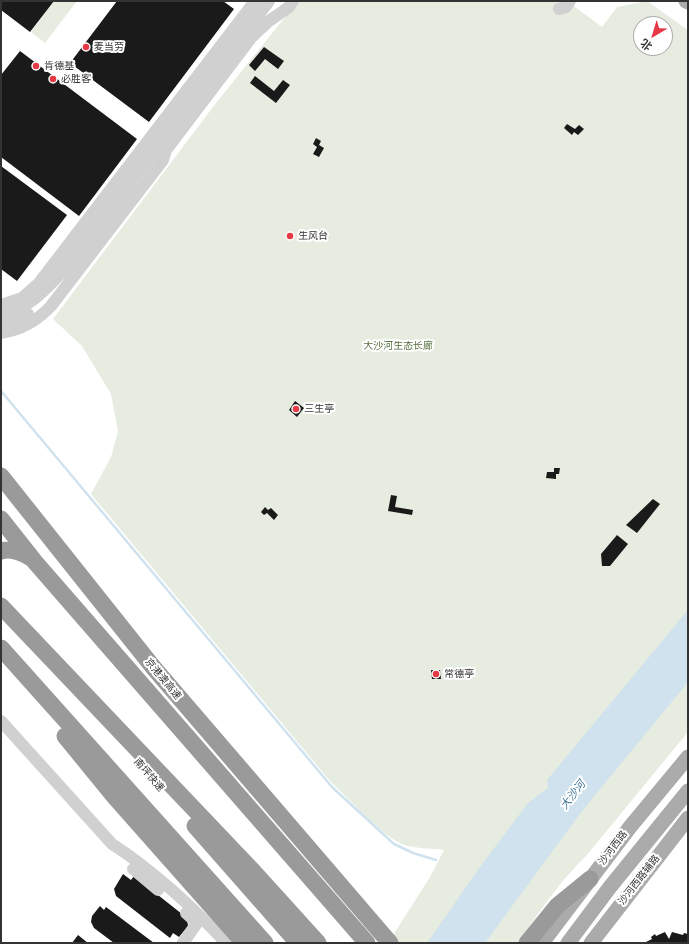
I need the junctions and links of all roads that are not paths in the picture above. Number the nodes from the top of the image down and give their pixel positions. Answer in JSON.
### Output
{"nodes":[{"id":1,"x":269,"y":1,"type":"edge"},
{"id":2,"x":283,"y":1,"type":"edge"},
{"id":3,"x":293,"y":1,"type":"edge"},
{"id":4,"x":570,"y":1,"type":"edge"},
{"id":5,"x":259,"y":9,"type":"edge"},
{"id":6,"x":559,"y":9,"type":"dead end"},
{"id":7,"x":62,"y":272,"type":"junction"},
{"id":8,"x":1,"y":305,"type":"edge"},
{"id":9,"x":1,"y":316,"type":"edge"},
{"id":10,"x":1,"y":325,"type":"edge"},
{"id":11,"x":1,"y":333,"type":"edge"},
{"id":12,"x":1,"y":476,"type":"edge"},
{"id":13,"x":1,"y":519,"type":"edge"},
{"id":14,"x":1,"y":551,"type":"edge"},
{"id":15,"x":36,"y":562,"type":"junction"},
{"id":16,"x":1,"y":606,"type":"edge"},
{"id":17,"x":1,"y":648,"type":"edge"},
{"id":18,"x":1,"y":654,"type":"edge"},
{"id":19,"x":1,"y":721,"type":"edge"},
{"id":20,"x":688,"y":757,"type":"edge"},
{"id":21,"x":688,"y":767,"type":"edge"},
{"id":22,"x":685,"y":794,"type":"edge"},
{"id":23,"x":688,"y":818,"type":"edge"},
{"id":24,"x":132,"y":869,"type":"dead end"},
{"id":25,"x":590,"y":879,"type":"junction"},
{"id":26,"x":574,"y":900,"type":"junction"},
{"id":27,"x":239,"y":942,"type":"edge"},
{"id":28,"x":183,"y":943,"type":"edge"},
{"id":29,"x":265,"y":943,"type":"edge"},
{"id":30,"x":298,"y":943,"type":"edge"},
{"id":31,"x":318,"y":943,"type":"edge"},
{"id":32,"x":367,"y":943,"type":"edge"},
{"id":33,"x":390,"y":943,"type":"edge"},
{"id":34,"x":527,"y":943,"type":"edge"},
{"id":35,"x":542,"y":943,"type":"edge"},
{"id":36,"x":551,"y":943,"type":"edge"},
{"id":37,"x":568,"y":943,"type":"edge"},
{"id":38,"x":590,"y":943,"type":"edge"}],
"edges":[{"from":1,"to":5,"type":"lane"},
{"from":2,"to":5,"type":"lane"},
{"from":3,"to":5,"type":"lane"},
{"from":4,"to":6,"type":"lane"},
{"from":5,"to":7,"type":"lane"},
{"from":5,"to":8,"type":"lane"},
{"from":5,"to":11,"type":"lane"},
{"from":7,"to":9,"type":"lane"},
{"from":7,"to":10,"type":"lane"},
{"from":12,"to":33,"type":"highway","name":"京港澳高速"},
{"from":13,"to":15,"type":"highway","name":"京港澳高速"},
{"from":14,"to":15,"type":"highway"},
{"from":15,"to":32,"type":"highway","name":"京港澳高速"},
{"from":16,"to":30,"type":"highway","name":"南坪快速"},
{"from":16,"to":31,"type":"highway"},
{"from":17,"to":29,"type":"highway"},
{"from":18,"to":27,"type":"highway"},
{"from":19,"to":27,"type":"lane"},
{"from":20,"to":25,"type":"main road","name":"沙河西路"},
{"from":21,"to":22,"type":"main road"},
{"from":22,"to":37,"type":"main road","name":"沙河西路"},
{"from":23,"to":38,"type":"main road","name":"沙河西路辅路"},
{"from":24,"to":28,"type":"lane"},
{"from":25,"to":26,"type":"main road","name":"沙河西路"},
{"from":25,"to":34,"type":"highway"},
{"from":26,"to":35,"type":"main road","name":"沙河西路"},
{"from":26,"to":36,"type":"main road"}]}
